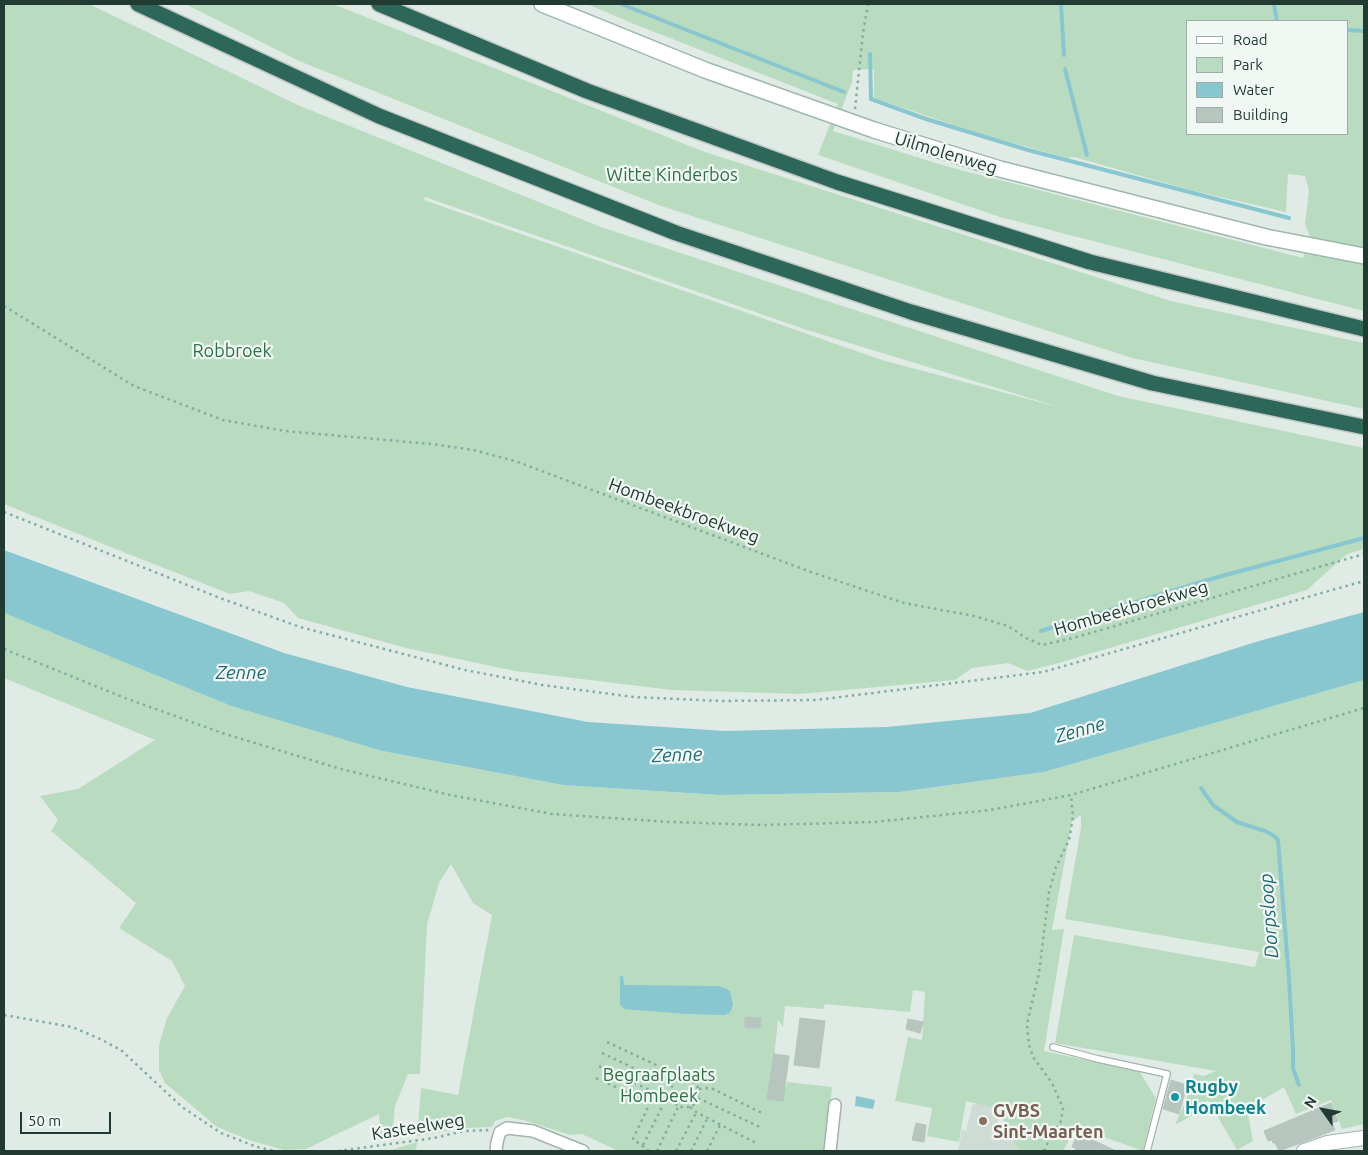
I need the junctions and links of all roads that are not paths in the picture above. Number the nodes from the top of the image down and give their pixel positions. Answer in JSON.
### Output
{"nodes":[{"id":1,"x":138,"y":4,"type":"edge"},
{"id":2,"x":379,"y":4,"type":"edge"},
{"id":3,"x":542,"y":4,"type":"edge"},
{"id":4,"x":1364,"y":256,"type":"edge"},
{"id":5,"x":1364,"y":329,"type":"edge"},
{"id":6,"x":1364,"y":427,"type":"edge"},
{"id":7,"x":1053,"y":1047,"type":"dead end"},
{"id":8,"x":834,"y":1104,"type":"dead end"},
{"id":9,"x":1364,"y":1138,"type":"edge"},
{"id":10,"x":496,"y":1151,"type":"edge"},
{"id":11,"x":583,"y":1151,"type":"edge"},
{"id":12,"x":830,"y":1151,"type":"edge"},
{"id":13,"x":1147,"y":1151,"type":"edge"},
{"id":14,"x":1304,"y":1151,"type":"edge"}],
"edges":[{"from":1,"to":6,"type":"highway"},
{"from":2,"to":5,"type":"highway"},
{"from":3,"to":4,"type":"main road","name":"Uilmolenweg"},
{"from":7,"to":13,"type":"lane"},
{"from":8,"to":12,"type":"street"},
{"from":9,"to":14,"type":"street"},
{"from":10,"to":11,"type":"street"}]}
